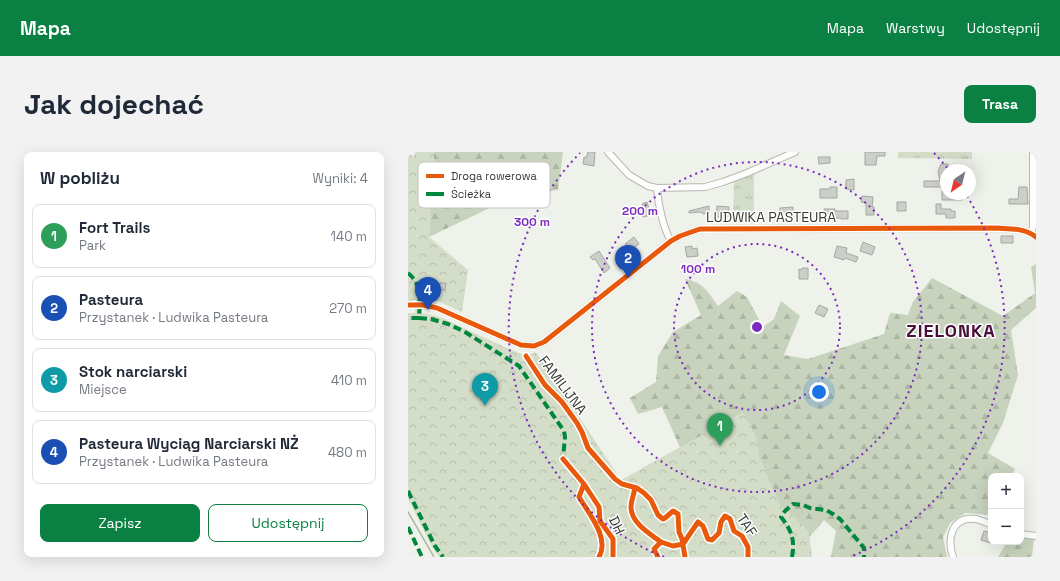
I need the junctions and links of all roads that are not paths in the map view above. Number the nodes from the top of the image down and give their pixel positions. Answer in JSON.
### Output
{"nodes":[{"id":1,"x":608,"y":152,"type":"edge"},
{"id":2,"x":795,"y":152,"type":"edge"},
{"id":3,"x":1032,"y":152,"type":"edge"},
{"id":4,"x":656,"y":188,"type":"junction"},
{"id":5,"x":1033,"y":235,"type":"edge"},
{"id":6,"x":671,"y":242,"type":"junction"},
{"id":7,"x":408,"y":305,"type":"edge"},
{"id":8,"x":988,"y":523,"type":"edge"},
{"id":9,"x":1024,"y":534,"type":"edge"},
{"id":10,"x":1036,"y":536,"type":"edge"},
{"id":11,"x":953,"y":557,"type":"edge"}],
"edges":[{"from":1,"to":4,"type":"street"},
{"from":2,"to":4,"type":"street"},
{"from":3,"to":5,"type":"street"},
{"from":4,"to":6,"type":"street"},
{"from":5,"to":6,"type":"street","name":"LUDWIKA PASTEURA"},
{"from":6,"to":7,"type":"street","name":"LUDWIKA PASTEURA"},
{"from":8,"to":11,"type":"street"},
{"from":9,"to":10,"type":"street"}]}
